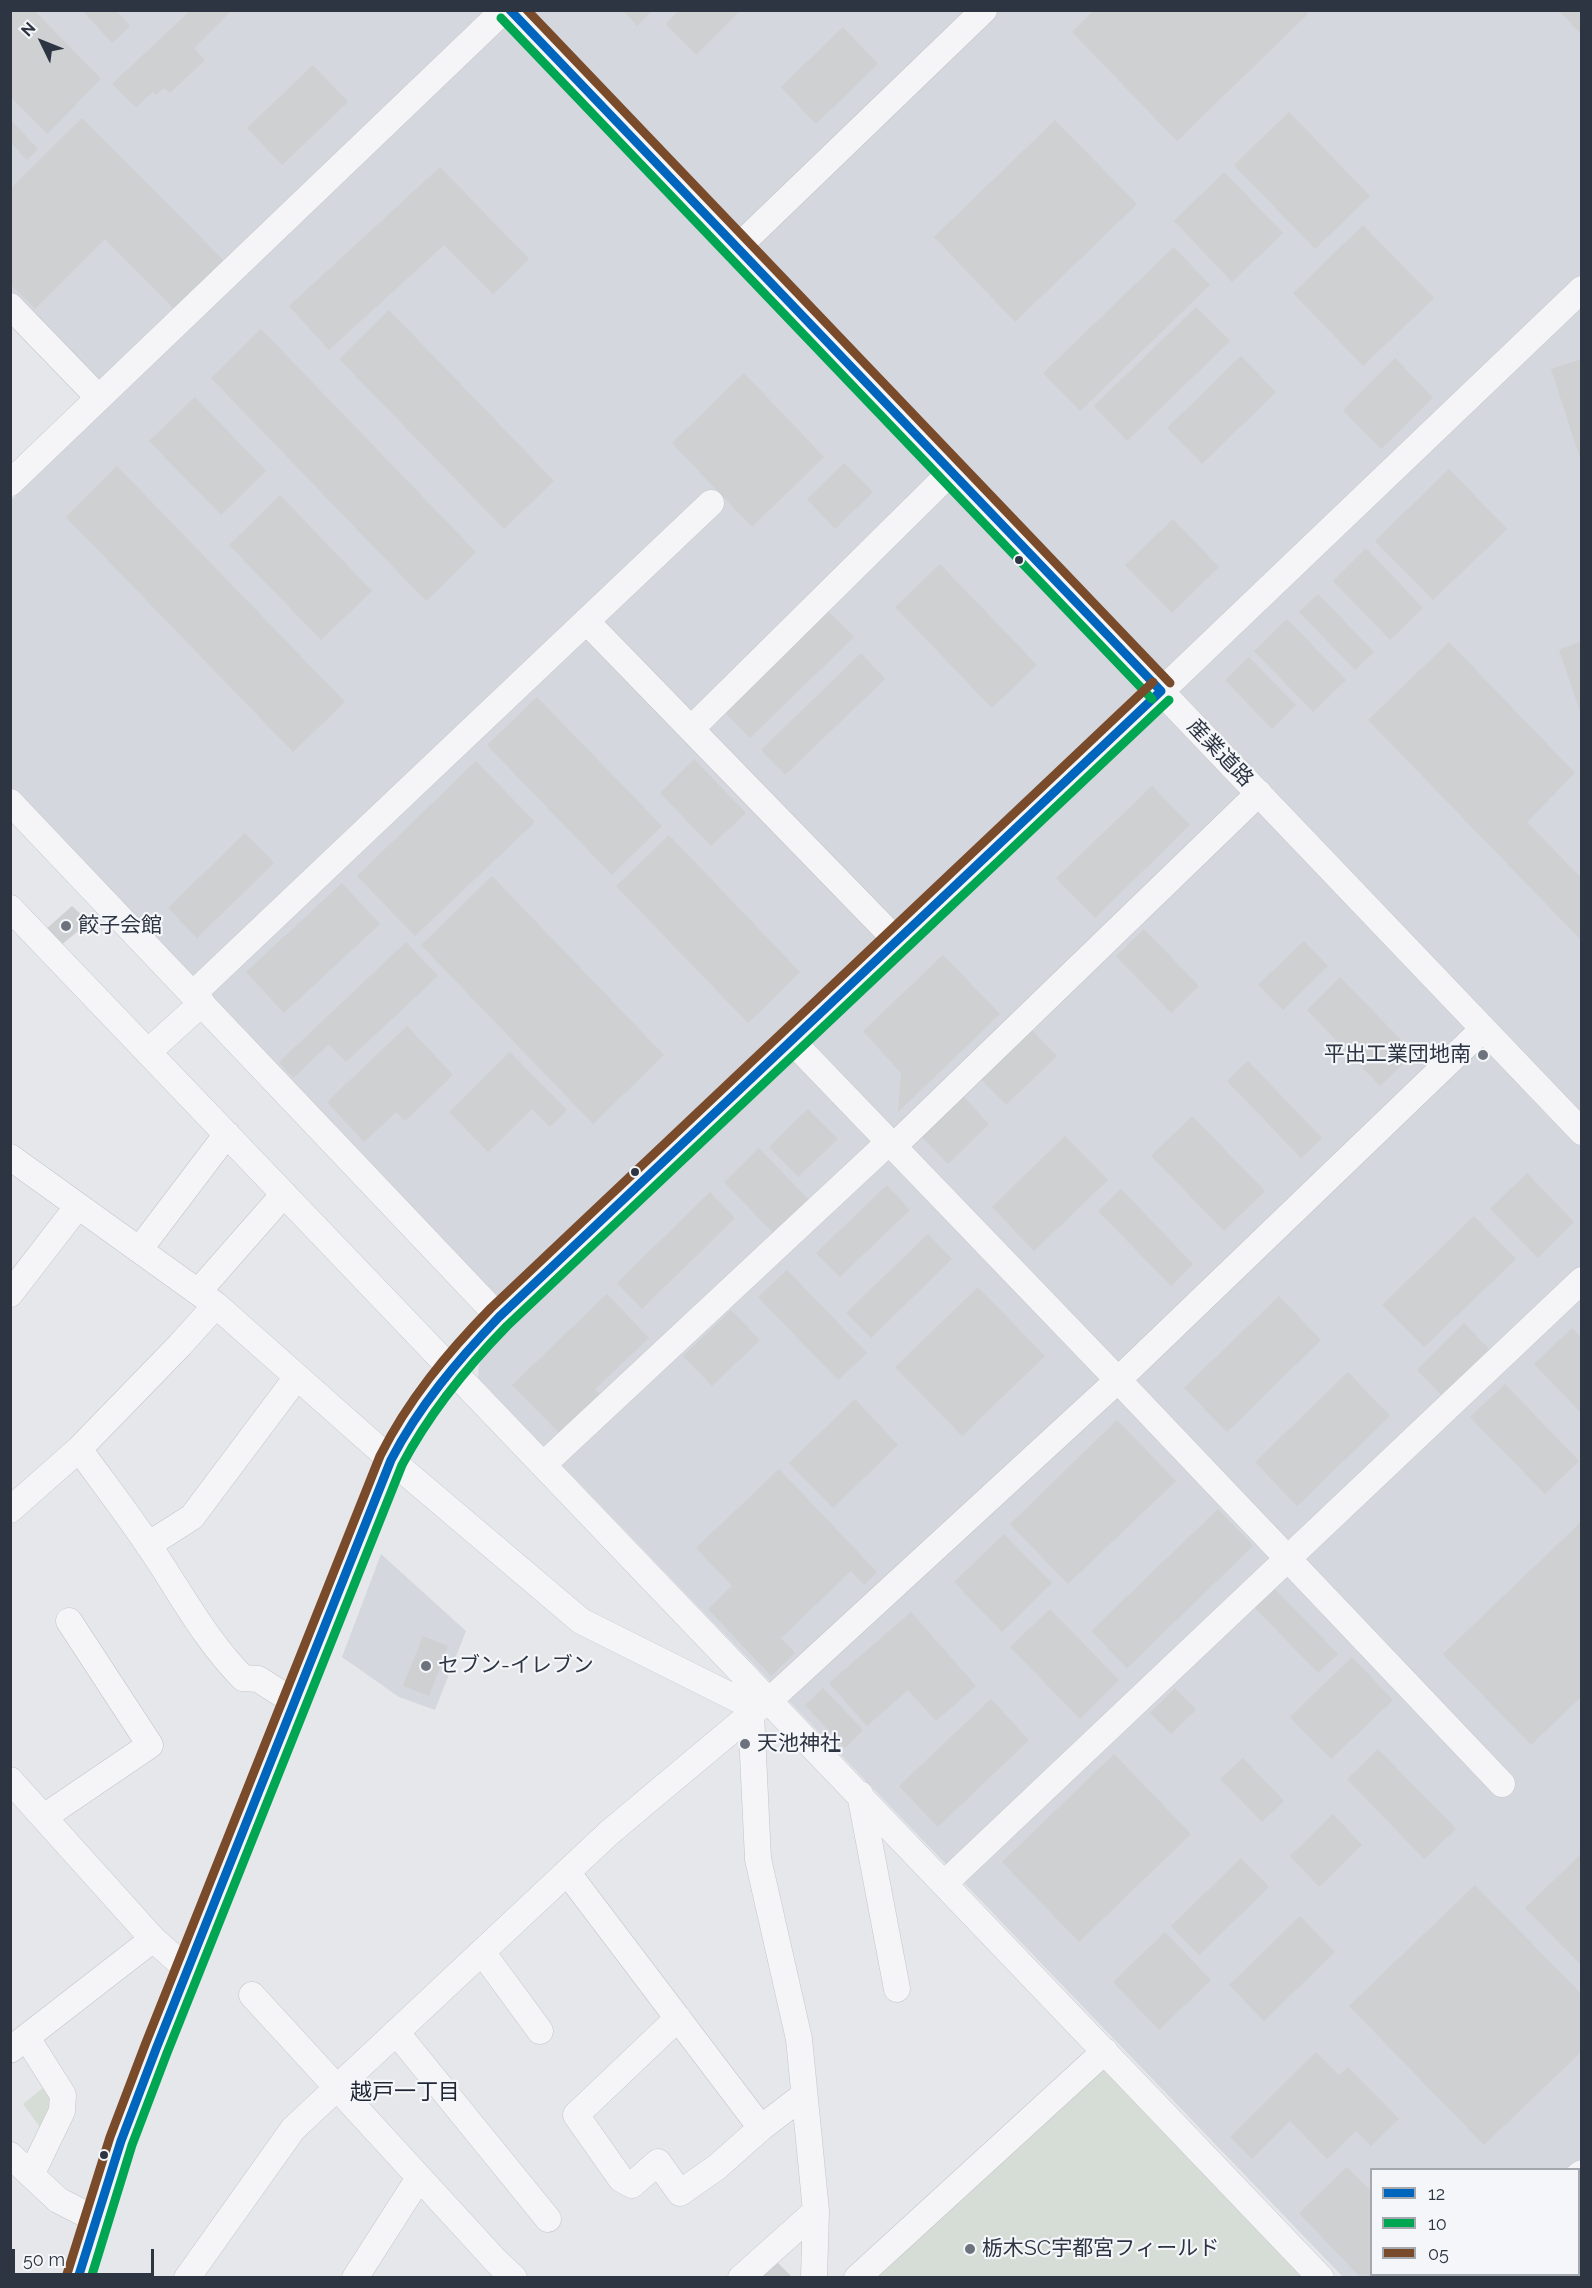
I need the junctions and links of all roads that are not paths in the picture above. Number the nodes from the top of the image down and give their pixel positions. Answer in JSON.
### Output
{"nodes":[{"id":1,"x":504,"y":10,"type":"edge"},
{"id":2,"x":510,"y":10,"type":"edge"},
{"id":3,"x":984,"y":10,"type":"edge"},
{"id":4,"x":737,"y":248,"type":"junction"},
{"id":5,"x":1581,"y":289,"type":"edge"},
{"id":6,"x":10,"y":306,"type":"edge"},
{"id":7,"x":99,"y":398,"type":"junction"},
{"id":8,"x":951,"y":472,"type":"junction"},
{"id":9,"x":10,"y":483,"type":"edge"},
{"id":10,"x":711,"y":503,"type":"dead end"},
{"id":11,"x":586,"y":621,"type":"junction"},
{"id":12,"x":1161,"y":691,"type":"junction"},
{"id":13,"x":691,"y":729,"type":"junction"},
{"id":14,"x":1258,"y":793,"type":"junction"},
{"id":15,"x":10,"y":802,"type":"edge"},
{"id":16,"x":10,"y":908,"type":"edge"},
{"id":17,"x":897,"y":941,"type":"junction"},
{"id":18,"x":198,"y":998,"type":"junction"},
{"id":19,"x":1482,"y":1030,"type":"junction"},
{"id":20,"x":792,"y":1041,"type":"junction"},
{"id":21,"x":148,"y":1052,"type":"junction"},
{"id":22,"x":1581,"y":1132,"type":"edge"},
{"id":23,"x":227,"y":1134,"type":"junction"},
{"id":24,"x":891,"y":1145,"type":"junction"},
{"id":25,"x":10,"y":1157,"type":"edge"},
{"id":26,"x":284,"y":1194,"type":"junction"},
{"id":27,"x":78,"y":1206,"type":"junction"},
{"id":28,"x":139,"y":1250,"type":"junction"},
{"id":29,"x":1581,"y":1280,"type":"edge"},
{"id":30,"x":10,"y":1294,"type":"edge"},
{"id":31,"x":207,"y":1299,"type":"junction"},
{"id":32,"x":499,"y":1317,"type":"junction"},
{"id":33,"x":451,"y":1368,"type":"junction"},
{"id":34,"x":297,"y":1377,"type":"junction"},
{"id":35,"x":1118,"y":1380,"type":"junction"},
{"id":36,"x":79,"y":1449,"type":"junction"},
{"id":37,"x":391,"y":1460,"type":"junction"},
{"id":38,"x":543,"y":1465,"type":"junction"},
{"id":39,"x":10,"y":1510,"type":"edge"},
{"id":40,"x":148,"y":1545,"type":"junction"},
{"id":41,"x":1288,"y":1560,"type":"junction"},
{"id":42,"x":69,"y":1621,"type":"dead end"},
{"id":43,"x":293,"y":1701,"type":"junction"},
{"id":44,"x":759,"y":1707,"type":"junction"},
{"id":45,"x":10,"y":1780,"type":"edge"},
{"id":46,"x":1502,"y":1784,"type":"dead end"},
{"id":47,"x":860,"y":1794,"type":"junction"},
{"id":48,"x":44,"y":1817,"type":"junction"},
{"id":49,"x":567,"y":1872,"type":"junction"},
{"id":50,"x":945,"y":1883,"type":"junction"},
{"id":51,"x":153,"y":1939,"type":"junction"},
{"id":52,"x":482,"y":1952,"type":"junction"},
{"id":53,"x":187,"y":1969,"type":"junction"},
{"id":54,"x":897,"y":1989,"type":"dead end"},
{"id":55,"x":252,"y":1995,"type":"dead end"},
{"id":56,"x":678,"y":2018,"type":"junction"},
{"id":57,"x":540,"y":2031,"type":"dead end"},
{"id":58,"x":396,"y":2032,"type":"junction"},
{"id":59,"x":16,"y":2044,"type":"edge"},
{"id":60,"x":1105,"y":2051,"type":"junction"},
{"id":61,"x":336,"y":2087,"type":"junction"},
{"id":62,"x":804,"y":2094,"type":"junction"},
{"id":63,"x":761,"y":2128,"type":"junction"},
{"id":64,"x":10,"y":2155,"type":"edge"},
{"id":65,"x":32,"y":2175,"type":"junction"},
{"id":66,"x":419,"y":2178,"type":"junction"},
{"id":67,"x":816,"y":2211,"type":"junction"},
{"id":68,"x":96,"y":2219,"type":"junction"},
{"id":69,"x":548,"y":2219,"type":"dead end"},
{"id":70,"x":489,"y":2269,"type":"edge"},
{"id":71,"x":78,"y":2277,"type":"edge"},
{"id":72,"x":187,"y":2277,"type":"edge"},
{"id":73,"x":354,"y":2277,"type":"edge"},
{"id":74,"x":514,"y":2277,"type":"edge"},
{"id":75,"x":741,"y":2277,"type":"edge"},
{"id":76,"x":814,"y":2277,"type":"edge"},
{"id":77,"x":857,"y":2277,"type":"edge"},
{"id":78,"x":1321,"y":2277,"type":"edge"}],
"edges":[{"from":1,"to":7,"type":"street"},
{"from":2,"to":4,"type":"street","name":"産業道路"},
{"from":3,"to":4,"type":"street"},
{"from":4,"to":8,"type":"street","name":"産業道路"},
{"from":5,"to":12,"type":"street"},
{"from":6,"to":7,"type":"street"},
{"from":7,"to":9,"type":"street"},
{"from":8,"to":12,"type":"street","name":"産業道路"},
{"from":8,"to":13,"type":"street"},
{"from":10,"to":11,"type":"street"},
{"from":11,"to":13,"type":"street"},
{"from":11,"to":18,"type":"street"},
{"from":12,"to":14,"type":"street","name":"産業道路"},
{"from":12,"to":17,"type":"street"},
{"from":13,"to":17,"type":"street"},
{"from":14,"to":19,"type":"street","name":"産業道路"},
{"from":14,"to":24,"type":"street"},
{"from":15,"to":18,"type":"street"},
{"from":16,"to":21,"type":"street"},
{"from":17,"to":20,"type":"street"},
{"from":18,"to":21,"type":"street"},
{"from":18,"to":32,"type":"street"},
{"from":19,"to":22,"type":"street","name":"産業道路"},
{"from":19,"to":35,"type":"street"},
{"from":20,"to":24,"type":"street"},
{"from":20,"to":32,"type":"street"},
{"from":21,"to":23,"type":"street"},
{"from":23,"to":26,"type":"street"},
{"from":23,"to":28,"type":"street"},
{"from":24,"to":35,"type":"street"},
{"from":24,"to":38,"type":"street"},
{"from":25,"to":27,"type":"street"},
{"from":26,"to":31,"type":"street"},
{"from":26,"to":33,"type":"street"},
{"from":27,"to":28,"type":"street"},
{"from":27,"to":30,"type":"street"},
{"from":28,"to":31,"type":"street"},
{"from":29,"to":41,"type":"street"},
{"from":31,"to":34,"type":"street"},
{"from":31,"to":36,"type":"street"},
{"from":32,"to":33,"type":"street"},
{"from":33,"to":37,"type":"street"},
{"from":33,"to":38,"type":"street"},
{"from":34,"to":37,"type":"street"},
{"from":34,"to":40,"type":"street"},
{"from":35,"to":41,"type":"street"},
{"from":35,"to":44,"type":"street"},
{"from":36,"to":39,"type":"street"},
{"from":36,"to":40,"type":"street"},
{"from":37,"to":43,"type":"street"},
{"from":37,"to":44,"type":"street"},
{"from":38,"to":44,"type":"street"},
{"from":40,"to":43,"type":"street"},
{"from":41,"to":46,"type":"street"},
{"from":41,"to":50,"type":"street"},
{"from":42,"to":48,"type":"street"},
{"from":43,"to":53,"type":"street"},
{"from":44,"to":47,"type":"street"},
{"from":44,"to":49,"type":"street"},
{"from":44,"to":62,"type":"street"},
{"from":45,"to":48,"type":"street"},
{"from":47,"to":50,"type":"street"},
{"from":47,"to":54,"type":"street"},
{"from":48,"to":51,"type":"street"},
{"from":49,"to":52,"type":"street"},
{"from":49,"to":56,"type":"street"},
{"from":50,"to":60,"type":"street"},
{"from":51,"to":53,"type":"street"},
{"from":51,"to":59,"type":"street"},
{"from":52,"to":57,"type":"street"},
{"from":52,"to":58,"type":"street"},
{"from":53,"to":68,"type":"street"},
{"from":55,"to":61,"type":"street"},
{"from":56,"to":63,"type":"street"},
{"from":56,"to":63,"type":"street"},
{"from":58,"to":61,"type":"street"},
{"from":58,"to":69,"type":"street"},
{"from":59,"to":65,"type":"street"},
{"from":60,"to":77,"type":"street"},
{"from":60,"to":78,"type":"street"},
{"from":61,"to":66,"type":"street"},
{"from":61,"to":72,"type":"street"},
{"from":62,"to":63,"type":"street"},
{"from":62,"to":67,"type":"street"},
{"from":64,"to":65,"type":"street"},
{"from":65,"to":68,"type":"street"},
{"from":66,"to":70,"type":"street"},
{"from":66,"to":73,"type":"street"},
{"from":67,"to":75,"type":"street"},
{"from":67,"to":76,"type":"street"},
{"from":68,"to":71,"type":"street"},
{"from":70,"to":74,"type":"street"}]}
